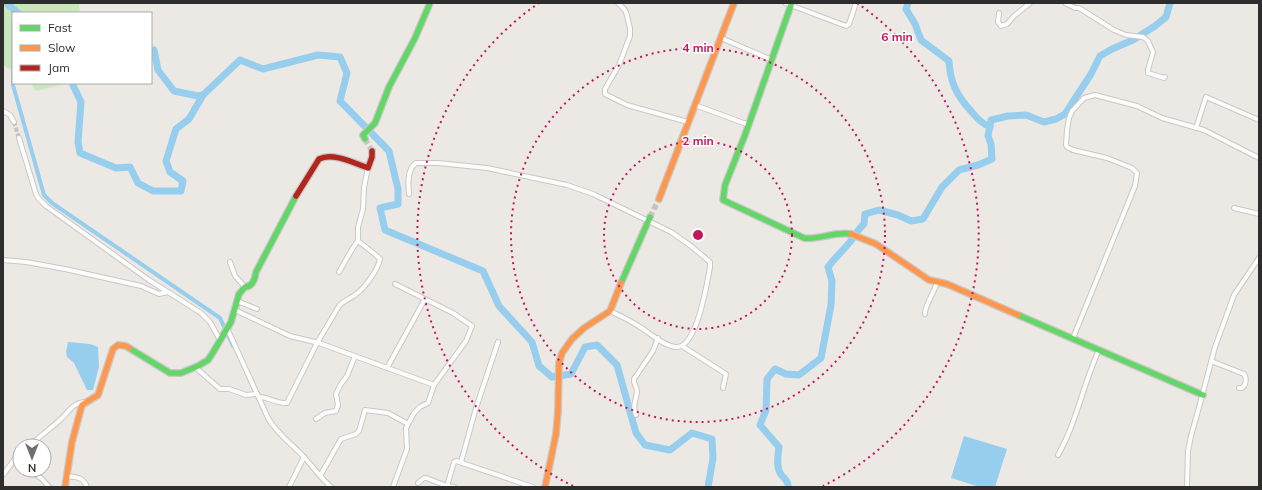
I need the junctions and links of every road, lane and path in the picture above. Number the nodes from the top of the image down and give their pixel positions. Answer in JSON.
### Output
{"nodes":[{"id":1,"x":430,"y":3,"type":"edge"},
{"id":2,"x":618,"y":3,"type":"edge"},
{"id":3,"x":734,"y":3,"type":"edge"},
{"id":4,"x":785,"y":3,"type":"edge"},
{"id":5,"x":856,"y":3,"type":"edge"},
{"id":6,"x":1030,"y":3,"type":"edge"},
{"id":7,"x":1065,"y":3,"type":"edge"},
{"id":8,"x":791,"y":6,"type":"junction"},
{"id":9,"x":999,"y":13,"type":"dead end"},
{"id":10,"x":721,"y":38,"type":"junction"},
{"id":11,"x":772,"y":60,"type":"junction"},
{"id":12,"x":1165,"y":77,"type":"dead end"},
{"id":13,"x":695,"y":105,"type":"junction"},
{"id":14,"x":3,"y":111,"type":"edge"},
{"id":15,"x":1259,"y":120,"type":"edge"},
{"id":16,"x":14,"y":122,"type":"tunnel mouth"},
{"id":17,"x":688,"y":122,"type":"junction"},
{"id":18,"x":748,"y":125,"type":"junction"},
{"id":19,"x":1196,"y":128,"type":"junction"},
{"id":20,"x":365,"y":136,"type":"dead end"},
{"id":21,"x":19,"y":138,"type":"tunnel mouth"},
{"id":22,"x":372,"y":151,"type":"tunnel mouth"},
{"id":23,"x":1259,"y":158,"type":"edge"},
{"id":24,"x":368,"y":168,"type":"junction"},
{"id":25,"x":409,"y":194,"type":"dead end"},
{"id":26,"x":659,"y":199,"type":"tunnel mouth"},
{"id":27,"x":1234,"y":208,"type":"dead end"},
{"id":28,"x":1259,"y":214,"type":"edge"},
{"id":29,"x":649,"y":220,"type":"junction"},
{"id":30,"x":358,"y":241,"type":"junction"},
{"id":31,"x":1259,"y":258,"type":"edge"},
{"id":32,"x":3,"y":260,"type":"edge"},
{"id":33,"x":230,"y":262,"type":"dead end"},
{"id":34,"x":339,"y":272,"type":"dead end"},
{"id":35,"x":937,"y":282,"type":"junction"},
{"id":36,"x":395,"y":284,"type":"dead end"},
{"id":37,"x":245,"y":287,"type":"junction"},
{"id":38,"x":168,"y":292,"type":"junction"},
{"id":39,"x":425,"y":299,"type":"junction"},
{"id":40,"x":237,"y":301,"type":"junction"},
{"id":41,"x":257,"y":309,"type":"dead end"},
{"id":42,"x":235,"y":310,"type":"junction"},
{"id":43,"x":610,"y":311,"type":"junction"},
{"id":44,"x":925,"y":314,"type":"dead end"},
{"id":45,"x":226,"y":330,"type":"junction"},
{"id":46,"x":658,"y":338,"type":"junction"},
{"id":47,"x":1073,"y":338,"type":"junction"},
{"id":48,"x":220,"y":339,"type":"junction"},
{"id":49,"x":498,"y":342,"type":"dead end"},
{"id":50,"x":317,"y":343,"type":"junction"},
{"id":51,"x":682,"y":346,"type":"junction"},
{"id":52,"x":1099,"y":350,"type":"junction"},
{"id":53,"x":355,"y":356,"type":"junction"},
{"id":54,"x":1211,"y":361,"type":"junction"},
{"id":55,"x":195,"y":367,"type":"junction"},
{"id":56,"x":387,"y":368,"type":"junction"},
{"id":57,"x":434,"y":385,"type":"junction"},
{"id":58,"x":724,"y":388,"type":"dead end"},
{"id":59,"x":1239,"y":388,"type":"dead end"},
{"id":60,"x":255,"y":395,"type":"junction"},
{"id":61,"x":1203,"y":395,"type":"junction"},
{"id":62,"x":85,"y":402,"type":"junction"},
{"id":63,"x":636,"y":415,"type":"dead end"},
{"id":64,"x":316,"y":418,"type":"dead end"},
{"id":65,"x":408,"y":424,"type":"junction"},
{"id":66,"x":39,"y":438,"type":"edge"},
{"id":67,"x":1058,"y":455,"type":"dead end"},
{"id":68,"x":303,"y":459,"type":"junction"},
{"id":69,"x":461,"y":462,"type":"junction"},
{"id":70,"x":12,"y":463,"type":"edge"},
{"id":71,"x":3,"y":475,"type":"edge"},
{"id":72,"x":67,"y":476,"type":"junction"},
{"id":73,"x":320,"y":476,"type":"junction"},
{"id":74,"x":41,"y":478,"type":"edge"},
{"id":75,"x":418,"y":483,"type":"dead end"},
{"id":76,"x":446,"y":486,"type":"junction"},
{"id":77,"x":48,"y":487,"type":"edge"},
{"id":78,"x":65,"y":487,"type":"edge"},
{"id":79,"x":87,"y":487,"type":"edge"},
{"id":80,"x":289,"y":487,"type":"edge"},
{"id":81,"x":331,"y":487,"type":"edge"},
{"id":82,"x":393,"y":487,"type":"edge"},
{"id":83,"x":454,"y":487,"type":"edge"},
{"id":84,"x":533,"y":487,"type":"edge"},
{"id":85,"x":545,"y":487,"type":"edge"},
{"id":86,"x":1188,"y":487,"type":"edge"}],
"edges":[{"from":1,"to":20,"type":"street"},
{"from":2,"to":17,"type":"street"},
{"from":3,"to":10,"type":"street"},
{"from":4,"to":8,"type":"street"},
{"from":5,"to":8,"type":"street"},
{"from":6,"to":9,"type":"street"},
{"from":7,"to":12,"type":"street"},
{"from":8,"to":11,"type":"street"},
{"from":10,"to":11,"type":"street"},
{"from":10,"to":13,"type":"street"},
{"from":11,"to":18,"type":"street"},
{"from":13,"to":17,"type":"street"},
{"from":13,"to":18,"type":"street"},
{"from":14,"to":16,"type":"street"},
{"from":15,"to":19,"type":"street"},
{"from":17,"to":26,"type":"street"},
{"from":18,"to":35,"type":"street"},
{"from":19,"to":23,"type":"street"},
{"from":19,"to":47,"type":"street"},
{"from":21,"to":38,"type":"street"},
{"from":22,"to":24,"type":"street"},
{"from":24,"to":30,"type":"street"},
{"from":24,"to":37,"type":"street"},
{"from":25,"to":29,"type":"street"},
{"from":27,"to":28,"type":"street"},
{"from":29,"to":43,"type":"street"},
{"from":29,"to":51,"type":"street"},
{"from":30,"to":34,"type":"street"},
{"from":30,"to":50,"type":"street"},
{"from":31,"to":54,"type":"street"},
{"from":32,"to":38,"type":"street"},
{"from":33,"to":37,"type":"street"},
{"from":35,"to":44,"type":"street"},
{"from":35,"to":47,"type":"street"},
{"from":36,"to":39,"type":"street"},
{"from":37,"to":40,"type":"street"},
{"from":38,"to":48,"type":"street"},
{"from":39,"to":56,"type":"street"},
{"from":39,"to":57,"type":"street"},
{"from":40,"to":41,"type":"street"},
{"from":40,"to":42,"type":"street"},
{"from":42,"to":45,"type":"street"},
{"from":42,"to":50,"type":"street"},
{"from":43,"to":46,"type":"street"},
{"from":43,"to":85,"type":"street"},
{"from":45,"to":48,"type":"street"},
{"from":45,"to":60,"type":"street"},
{"from":46,"to":51,"type":"street"},
{"from":46,"to":63,"type":"street"},
{"from":47,"to":52,"type":"street"},
{"from":48,"to":55,"type":"street"},
{"from":49,"to":69,"type":"street"},
{"from":50,"to":53,"type":"street"},
{"from":50,"to":60,"type":"street"},
{"from":51,"to":58,"type":"street"},
{"from":52,"to":61,"type":"street"},
{"from":52,"to":67,"type":"street"},
{"from":53,"to":56,"type":"street"},
{"from":53,"to":64,"type":"street"},
{"from":54,"to":59,"type":"street"},
{"from":54,"to":61,"type":"street"},
{"from":55,"to":60,"type":"street"},
{"from":55,"to":62,"type":"street"},
{"from":56,"to":57,"type":"street"},
{"from":57,"to":65,"type":"street"},
{"from":60,"to":68,"type":"street"},
{"from":61,"to":86,"type":"street"},
{"from":62,"to":66,"type":"street"},
{"from":62,"to":72,"type":"street"},
{"from":65,"to":73,"type":"street"},
{"from":65,"to":82,"type":"street"},
{"from":68,"to":73,"type":"street"},
{"from":68,"to":80,"type":"street"},
{"from":69,"to":76,"type":"street"},
{"from":69,"to":84,"type":"street"},
{"from":70,"to":71,"type":"street"},
{"from":72,"to":78,"type":"street"},
{"from":72,"to":79,"type":"street"},
{"from":73,"to":81,"type":"street"},
{"from":74,"to":77,"type":"street"},
{"from":75,"to":76,"type":"street"},
{"from":76,"to":83,"type":"street"}]}
